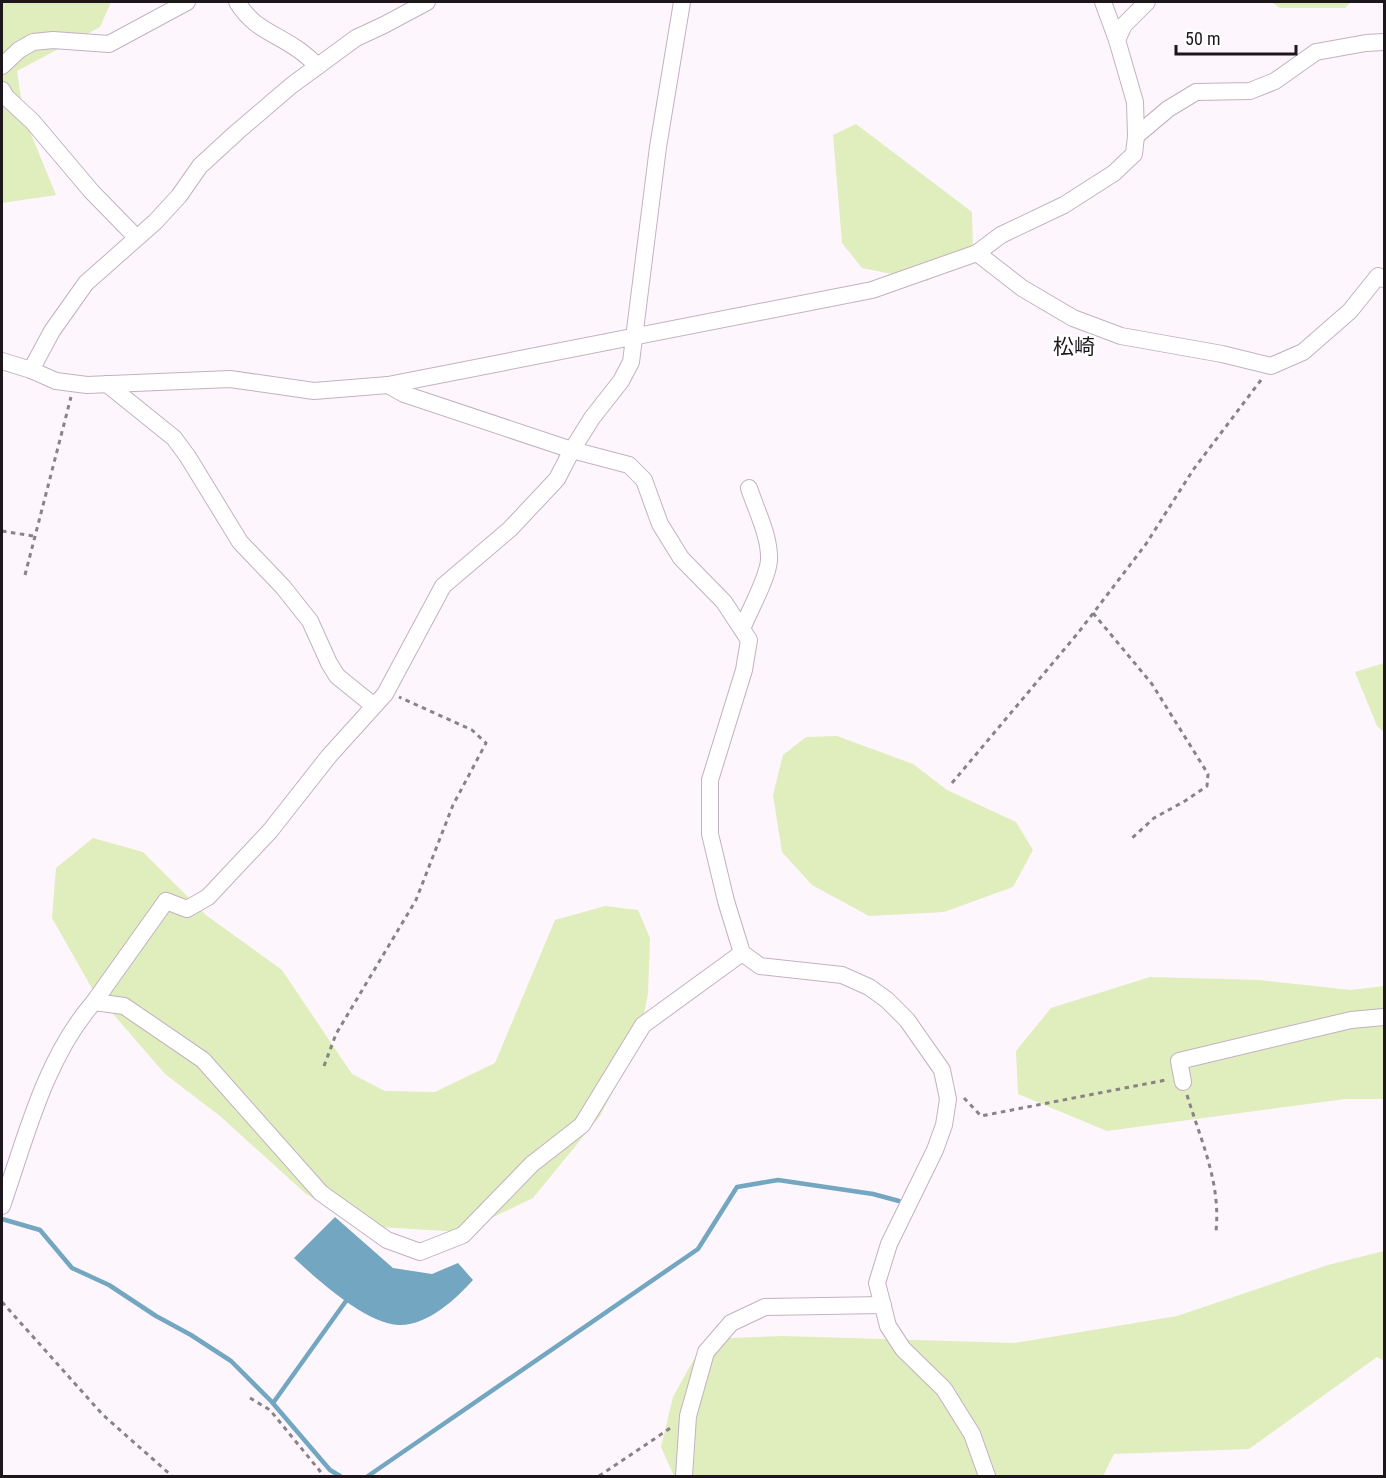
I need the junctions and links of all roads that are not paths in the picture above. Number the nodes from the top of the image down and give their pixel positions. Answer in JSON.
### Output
{"nodes":[{"id":1,"x":187,"y":2,"type":"edge"},
{"id":2,"x":237,"y":2,"type":"edge"},
{"id":3,"x":427,"y":2,"type":"edge"},
{"id":4,"x":682,"y":2,"type":"edge"},
{"id":5,"x":1103,"y":2,"type":"edge"},
{"id":6,"x":1147,"y":2,"type":"edge"},
{"id":7,"x":1117,"y":40,"type":"junction"},
{"id":8,"x":1384,"y":42,"type":"edge"},
{"id":9,"x":2,"y":66,"type":"edge"},
{"id":10,"x":318,"y":66,"type":"junction"},
{"id":11,"x":2,"y":90,"type":"edge"},
{"id":12,"x":1136,"y":136,"type":"junction"},
{"id":13,"x":136,"y":237,"type":"junction"},
{"id":14,"x":977,"y":253,"type":"junction"},
{"id":15,"x":1382,"y":274,"type":"edge"},
{"id":16,"x":636,"y":336,"type":"junction"},
{"id":17,"x":2,"y":361,"type":"edge"},
{"id":18,"x":31,"y":370,"type":"junction"},
{"id":19,"x":107,"y":384,"type":"junction"},
{"id":20,"x":388,"y":386,"type":"junction"},
{"id":21,"x":572,"y":450,"type":"junction"},
{"id":22,"x":749,"y":488,"type":"dead end"},
{"id":23,"x":742,"y":629,"type":"junction"},
{"id":24,"x":374,"y":706,"type":"junction"},
{"id":25,"x":742,"y":953,"type":"junction"},
{"id":26,"x":94,"y":1002,"type":"junction"},
{"id":27,"x":1384,"y":1017,"type":"edge"},
{"id":28,"x":1183,"y":1082,"type":"road end"},
{"id":29,"x":2,"y":1206,"type":"edge"},
{"id":30,"x":883,"y":1305,"type":"junction"},
{"id":31,"x":684,"y":1476,"type":"edge"},
{"id":32,"x":987,"y":1476,"type":"edge"}],
"edges":[{"from":1,"to":9,"type":"street"},
{"from":2,"to":10,"type":"street"},
{"from":3,"to":10,"type":"street"},
{"from":4,"to":16,"type":"street"},
{"from":5,"to":7,"type":"street"},
{"from":6,"to":7,"type":"street"},
{"from":7,"to":12,"type":"street"},
{"from":8,"to":12,"type":"street"},
{"from":10,"to":13,"type":"street"},
{"from":11,"to":13,"type":"street"},
{"from":12,"to":14,"type":"street"},
{"from":13,"to":18,"type":"street"},
{"from":14,"to":15,"type":"street"},
{"from":14,"to":16,"type":"street"},
{"from":16,"to":20,"type":"street"},
{"from":16,"to":21,"type":"street"},
{"from":17,"to":18,"type":"street"},
{"from":18,"to":19,"type":"street"},
{"from":19,"to":20,"type":"street"},
{"from":19,"to":24,"type":"street"},
{"from":20,"to":21,"type":"street"},
{"from":21,"to":23,"type":"street"},
{"from":21,"to":24,"type":"street"},
{"from":22,"to":23,"type":"street"},
{"from":23,"to":25,"type":"street"},
{"from":24,"to":26,"type":"street"},
{"from":25,"to":26,"type":"street"},
{"from":25,"to":30,"type":"street"},
{"from":26,"to":29,"type":"street"},
{"from":27,"to":28,"type":"street"},
{"from":30,"to":31,"type":"street"},
{"from":30,"to":32,"type":"street"}]}
